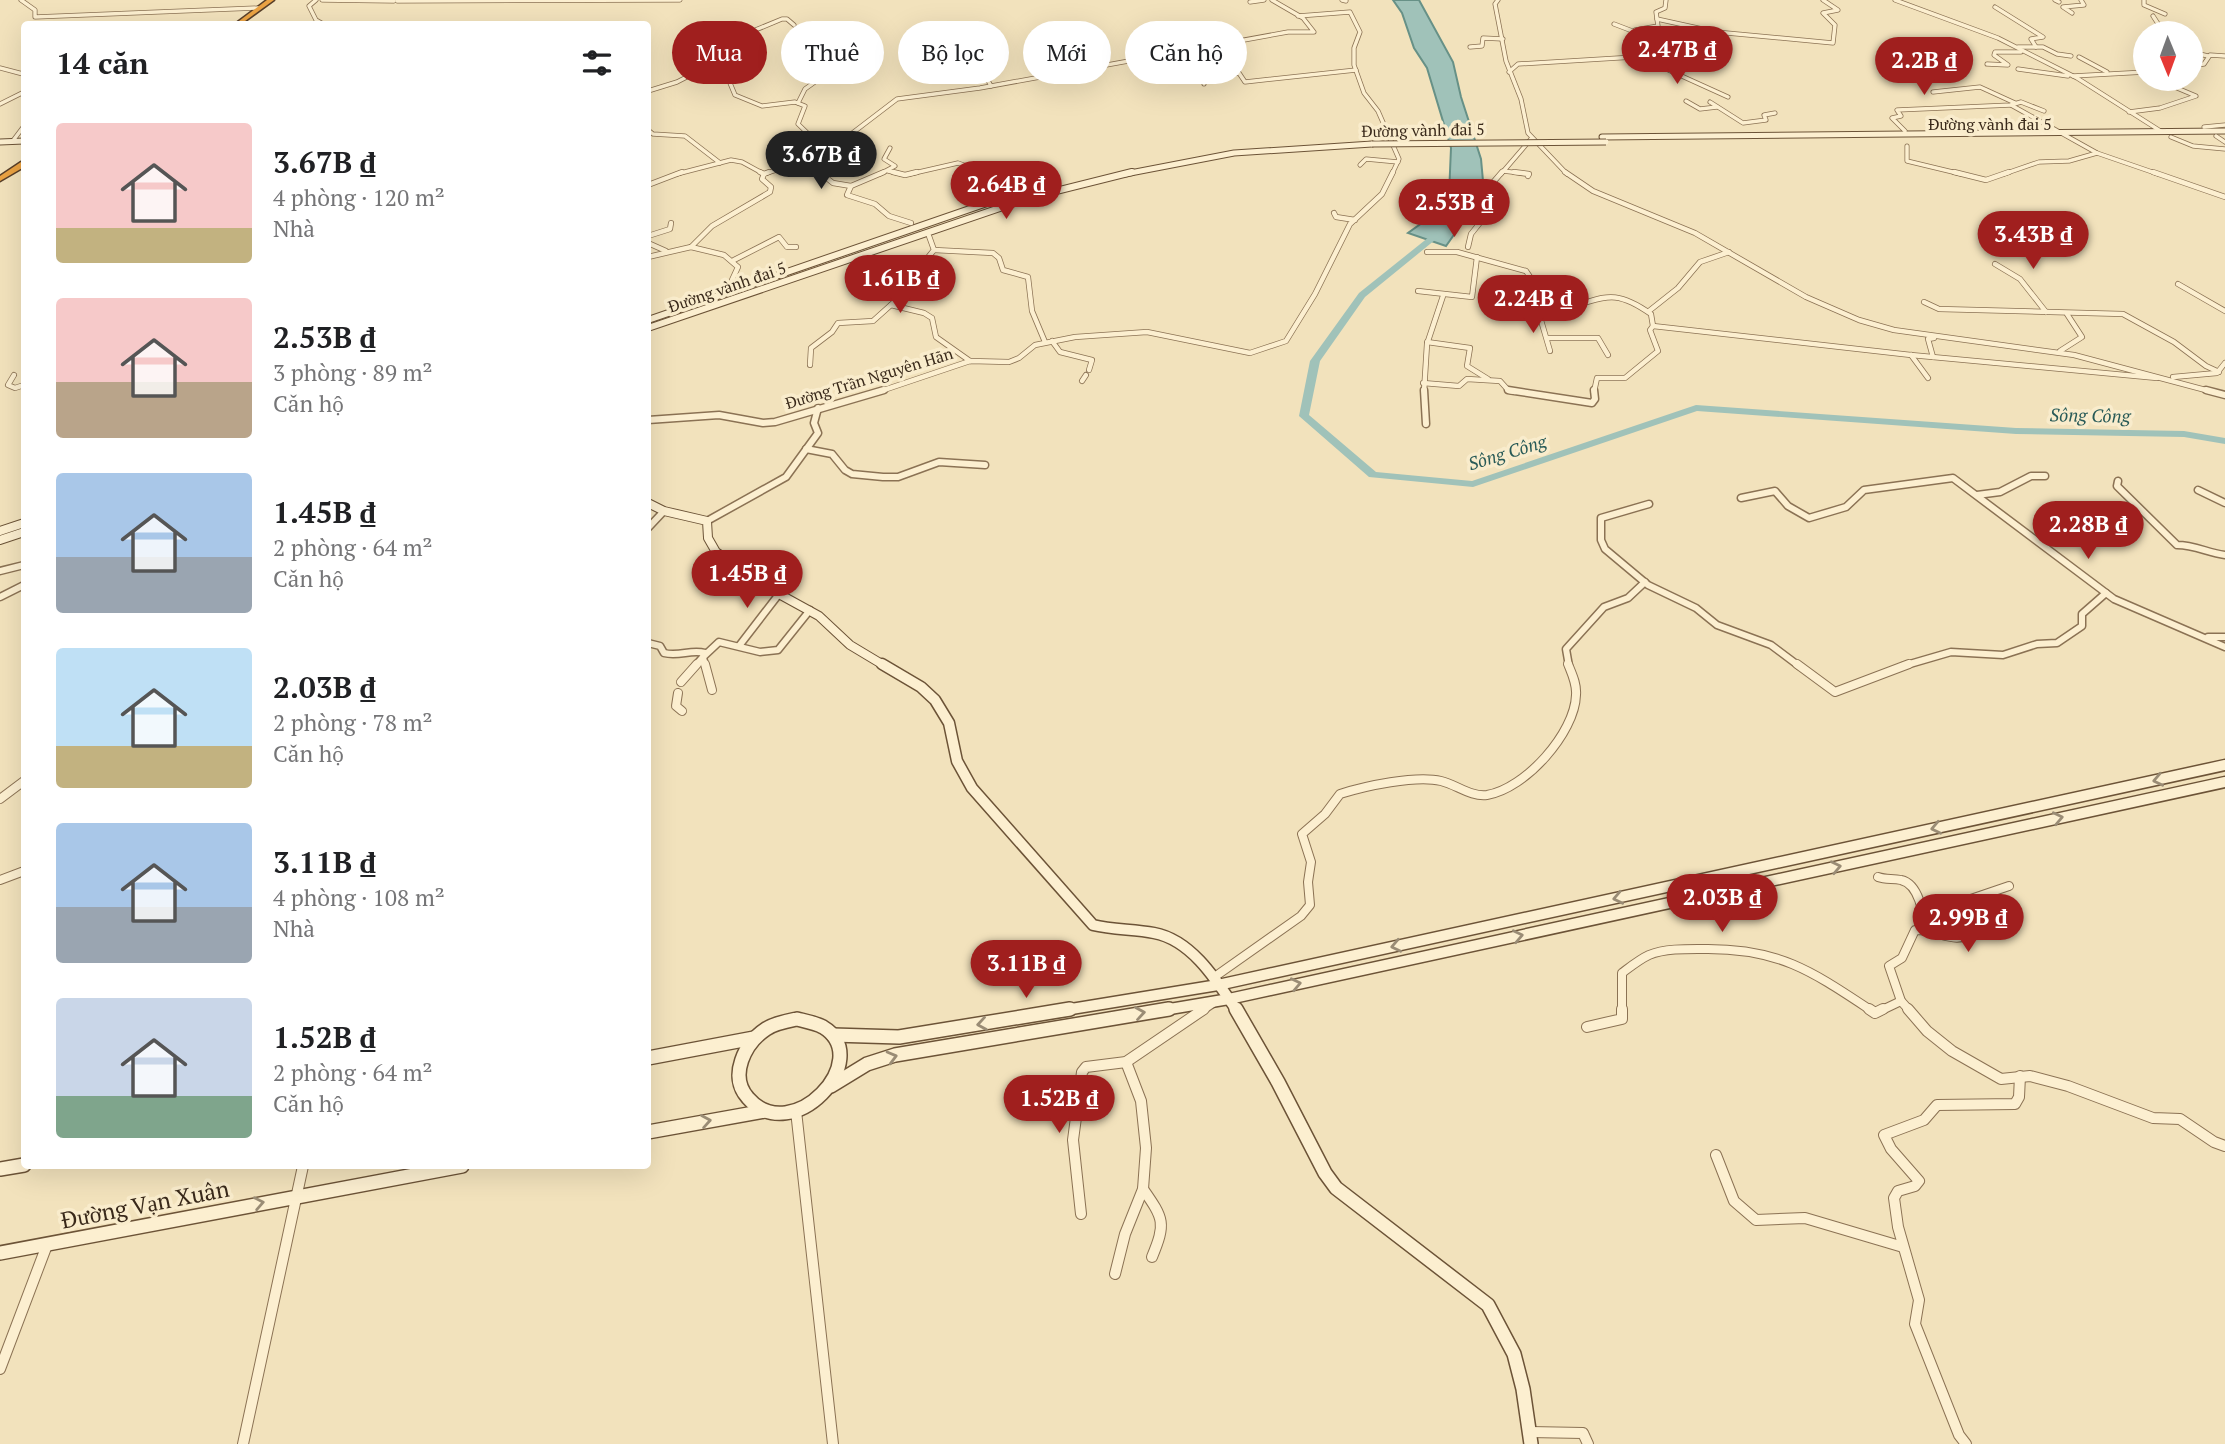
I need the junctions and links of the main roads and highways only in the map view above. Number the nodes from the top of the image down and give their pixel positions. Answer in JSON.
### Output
{"nodes":[{"id":1,"x":271,"y":0,"type":"edge"},
{"id":2,"x":242,"y":21,"type":"edge"},
{"id":3,"x":21,"y":166,"type":"edge"},
{"id":4,"x":0,"y":179,"type":"edge"}],
"edges":[{"from":1,"to":2,"type":"highway"},
{"from":3,"to":4,"type":"highway"}]}
